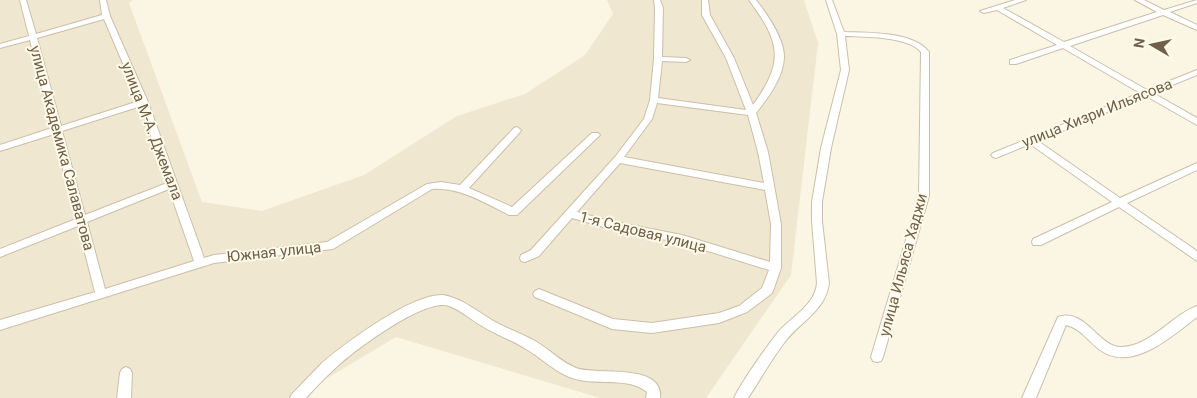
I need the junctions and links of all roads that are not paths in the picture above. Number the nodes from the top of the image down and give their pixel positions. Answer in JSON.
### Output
{"nodes":[{"id":1,"x":23,"y":0,"type":"edge"},
{"id":2,"x":103,"y":0,"type":"edge"},
{"id":3,"x":657,"y":0,"type":"edge"},
{"id":4,"x":705,"y":0,"type":"edge"},
{"id":5,"x":752,"y":0,"type":"edge"},
{"id":6,"x":829,"y":0,"type":"edge"},
{"id":7,"x":1023,"y":0,"type":"edge"},
{"id":8,"x":1138,"y":0,"type":"edge"},
{"id":9,"x":1197,"y":1,"type":"edge"},
{"id":10,"x":997,"y":7,"type":"junction"},
{"id":11,"x":984,"y":11,"type":"dead end"},
{"id":12,"x":1164,"y":12,"type":"junction"},
{"id":13,"x":106,"y":16,"type":"junction"},
{"id":14,"x":1197,"y":28,"type":"edge"},
{"id":15,"x":841,"y":34,"type":"junction"},
{"id":16,"x":33,"y":37,"type":"junction"},
{"id":17,"x":1062,"y":45,"type":"junction"},
{"id":18,"x":0,"y":46,"type":"edge"},
{"id":19,"x":658,"y":59,"type":"junction"},
{"id":20,"x":686,"y":60,"type":"dead end"},
{"id":21,"x":1013,"y":62,"type":"dead end"},
{"id":22,"x":1197,"y":72,"type":"edge"},
{"id":23,"x":1145,"y":93,"type":"junction"},
{"id":24,"x":654,"y":100,"type":"junction"},
{"id":25,"x":144,"y":102,"type":"junction"},
{"id":26,"x":752,"y":113,"type":"junction"},
{"id":27,"x":1197,"y":122,"type":"edge"},
{"id":28,"x":58,"y":129,"type":"junction"},
{"id":29,"x":517,"y":130,"type":"dead end"},
{"id":30,"x":595,"y":135,"type":"dead end"},
{"id":31,"x":1030,"y":140,"type":"junction"},
{"id":32,"x":0,"y":148,"type":"edge"},
{"id":33,"x":996,"y":155,"type":"dead end"},
{"id":34,"x":618,"y":159,"type":"junction"},
{"id":35,"x":1197,"y":166,"type":"edge"},
{"id":36,"x":173,"y":184,"type":"junction"},
{"id":37,"x":770,"y":188,"type":"junction"},
{"id":38,"x":462,"y":189,"type":"junction"},
{"id":39,"x":1121,"y":203,"type":"junction"},
{"id":40,"x":569,"y":214,"type":"junction"},
{"id":41,"x":82,"y":219,"type":"junction"},
{"id":42,"x":1037,"y":242,"type":"dead end"},
{"id":43,"x":0,"y":253,"type":"edge"},
{"id":44,"x":1197,"y":257,"type":"edge"},
{"id":45,"x":525,"y":258,"type":"dead end"},
{"id":46,"x":200,"y":263,"type":"junction"},
{"id":47,"x":775,"y":268,"type":"junction"},
{"id":48,"x":539,"y":294,"type":"dead end"},
{"id":49,"x":101,"y":295,"type":"junction"},
{"id":50,"x":1197,"y":311,"type":"edge"},
{"id":51,"x":0,"y":325,"type":"edge"},
{"id":52,"x":877,"y":357,"type":"dead end"},
{"id":53,"x":126,"y":372,"type":"dead end"},
{"id":54,"x":121,"y":397,"type":"edge"},
{"id":55,"x":297,"y":398,"type":"edge"},
{"id":56,"x":653,"y":398,"type":"edge"},
{"id":57,"x":741,"y":398,"type":"edge"},
{"id":58,"x":1029,"y":398,"type":"edge"}],
"edges":[{"from":1,"to":16,"type":"street","name":"улица Академика Салаватова"},
{"from":2,"to":13,"type":"street","name":"улица М-А. Джемала"},
{"from":3,"to":19,"type":"street","name":"1-я Садовая улица"},
{"from":4,"to":26,"type":"street"},
{"from":5,"to":26,"type":"street"},
{"from":6,"to":15,"type":"street"},
{"from":7,"to":10,"type":"street"},
{"from":8,"to":12,"type":"street"},
{"from":9,"to":12,"type":"street"},
{"from":10,"to":11,"type":"street"},
{"from":10,"to":17,"type":"street"},
{"from":12,"to":14,"type":"street"},
{"from":12,"to":17,"type":"street"},
{"from":13,"to":16,"type":"street"},
{"from":13,"to":25,"type":"street","name":"улица М-А. Джемала"},
{"from":15,"to":52,"type":"street","name":"улица Ильяса Хаджи"},
{"from":15,"to":57,"type":"street"},
{"from":16,"to":18,"type":"street"},
{"from":16,"to":28,"type":"street","name":"улица Академика Салаватова"},
{"from":17,"to":21,"type":"street"},
{"from":17,"to":23,"type":"street"},
{"from":19,"to":20,"type":"street"},
{"from":19,"to":24,"type":"street","name":"1-я Садовая улица"},
{"from":22,"to":23,"type":"street","name":"улица Хизри Ильясова"},
{"from":23,"to":27,"type":"street"},
{"from":23,"to":31,"type":"street","name":"улица Хизри Ильясова"},
{"from":24,"to":26,"type":"street"},
{"from":24,"to":34,"type":"street","name":"1-я Садовая улица"},
{"from":25,"to":28,"type":"street"},
{"from":25,"to":36,"type":"street","name":"улица М-А. Джемала"},
{"from":26,"to":37,"type":"street"},
{"from":28,"to":32,"type":"street"},
{"from":28,"to":41,"type":"street","name":"улица Академика Салаватова"},
{"from":29,"to":38,"type":"street"},
{"from":30,"to":38,"type":"street","name":"Южная улица"},
{"from":31,"to":33,"type":"street","name":"улица Хизри Ильясова"},
{"from":31,"to":39,"type":"street"},
{"from":34,"to":37,"type":"street"},
{"from":34,"to":40,"type":"street","name":"1-я Садовая улица"},
{"from":35,"to":39,"type":"street"},
{"from":36,"to":41,"type":"street"},
{"from":36,"to":46,"type":"street","name":"улица М-А. Джемала"},
{"from":37,"to":47,"type":"street"},
{"from":38,"to":46,"type":"street","name":"Южная улица"},
{"from":39,"to":42,"type":"street"},
{"from":39,"to":44,"type":"street"},
{"from":40,"to":45,"type":"street","name":"1-я Садовая улица"},
{"from":40,"to":47,"type":"street","name":"1-я Садовая улица"},
{"from":41,"to":43,"type":"street"},
{"from":41,"to":49,"type":"street","name":"улица Академика Салаватова"},
{"from":46,"to":49,"type":"street","name":"Южная улица"},
{"from":47,"to":48,"type":"street"},
{"from":49,"to":51,"type":"street","name":"Южная улица"},
{"from":50,"to":58,"type":"street"},
{"from":53,"to":54,"type":"street"},
{"from":55,"to":56,"type":"street"}]}
